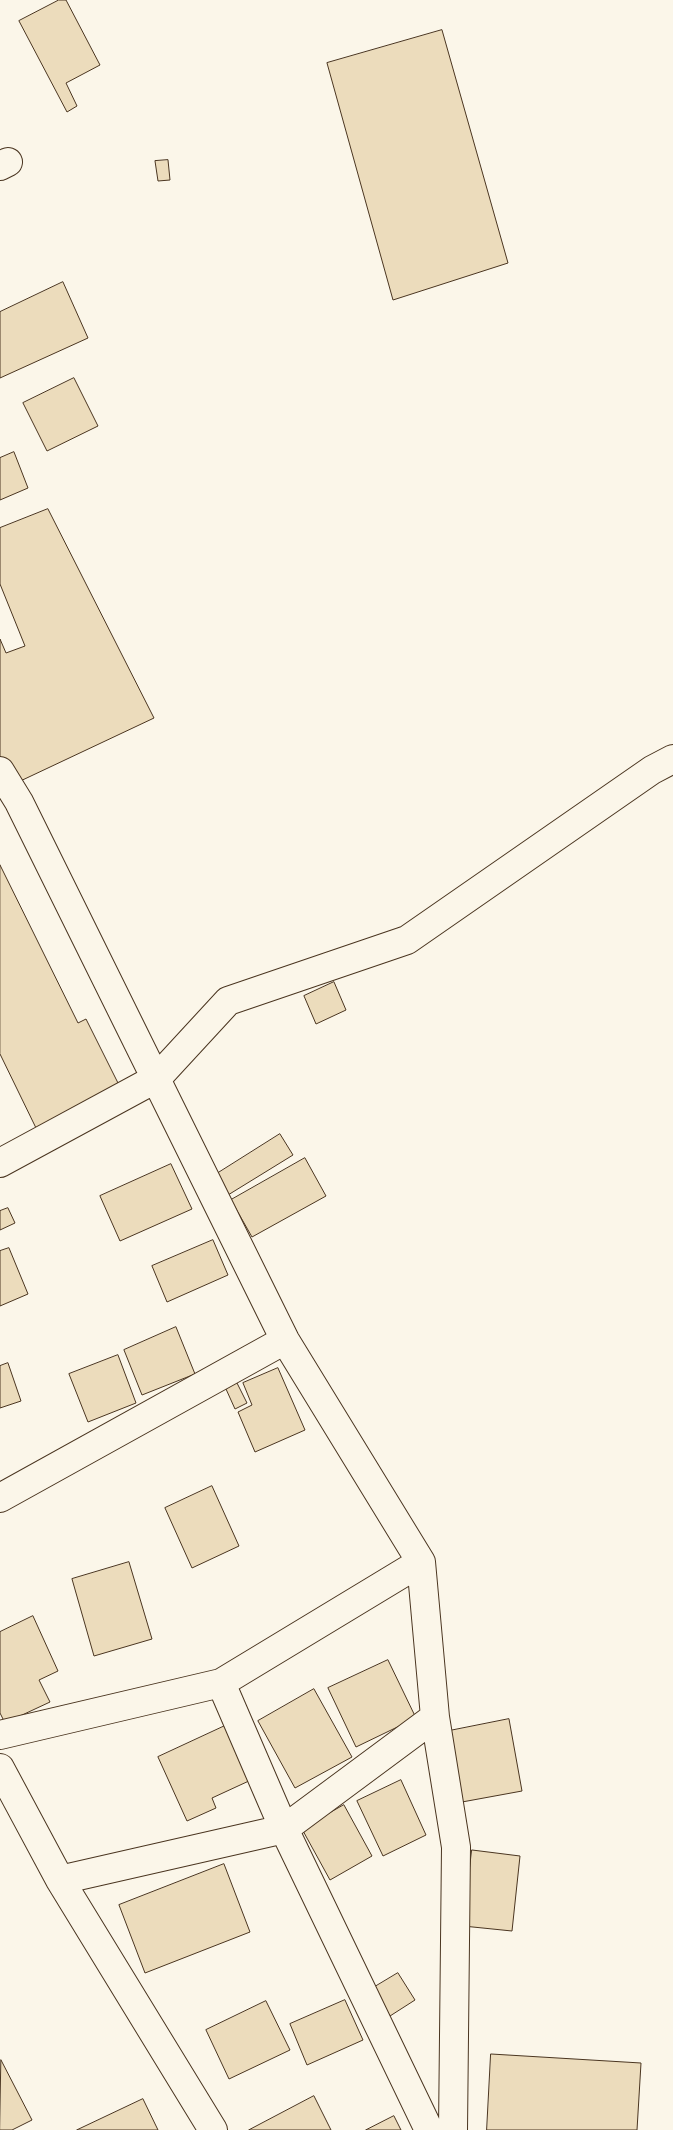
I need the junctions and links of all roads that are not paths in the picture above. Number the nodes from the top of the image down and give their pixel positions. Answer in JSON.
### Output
{"nodes":[{"id":1,"x":673,"y":759,"type":"edge"},
{"id":2,"x":0,"y":771,"type":"edge"},
{"id":3,"x":10,"y":808,"type":"edge"},
{"id":4,"x":157,"y":1078,"type":"junction"},
{"id":5,"x":0,"y":1163,"type":"edge"},
{"id":6,"x":285,"y":1340,"type":"junction"},
{"id":7,"x":0,"y":1498,"type":"edge"},
{"id":8,"x":421,"y":1562,"type":"junction"},
{"id":9,"x":221,"y":1683,"type":"junction"},
{"id":10,"x":435,"y":1717,"type":"junction"},
{"id":11,"x":0,"y":1734,"type":"edge"},
{"id":12,"x":0,"y":1768,"type":"edge"},
{"id":13,"x":284,"y":1829,"type":"junction"},
{"id":14,"x":60,"y":1880,"type":"junction"},
{"id":15,"x":213,"y":2130,"type":"edge"},
{"id":16,"x":429,"y":2130,"type":"edge"},
{"id":17,"x":453,"y":2130,"type":"edge"}],
"edges":[{"from":1,"to":4,"type":"street"},
{"from":2,"to":3,"type":"street"},
{"from":3,"to":4,"type":"street"},
{"from":4,"to":5,"type":"street"},
{"from":4,"to":6,"type":"street"},
{"from":6,"to":7,"type":"street"},
{"from":6,"to":8,"type":"street"},
{"from":8,"to":9,"type":"street"},
{"from":8,"to":10,"type":"street"},
{"from":9,"to":11,"type":"street"},
{"from":9,"to":13,"type":"street"},
{"from":10,"to":13,"type":"street"},
{"from":10,"to":17,"type":"street"},
{"from":12,"to":14,"type":"street"},
{"from":13,"to":14,"type":"street"},
{"from":13,"to":16,"type":"street"},
{"from":14,"to":15,"type":"street"}]}
